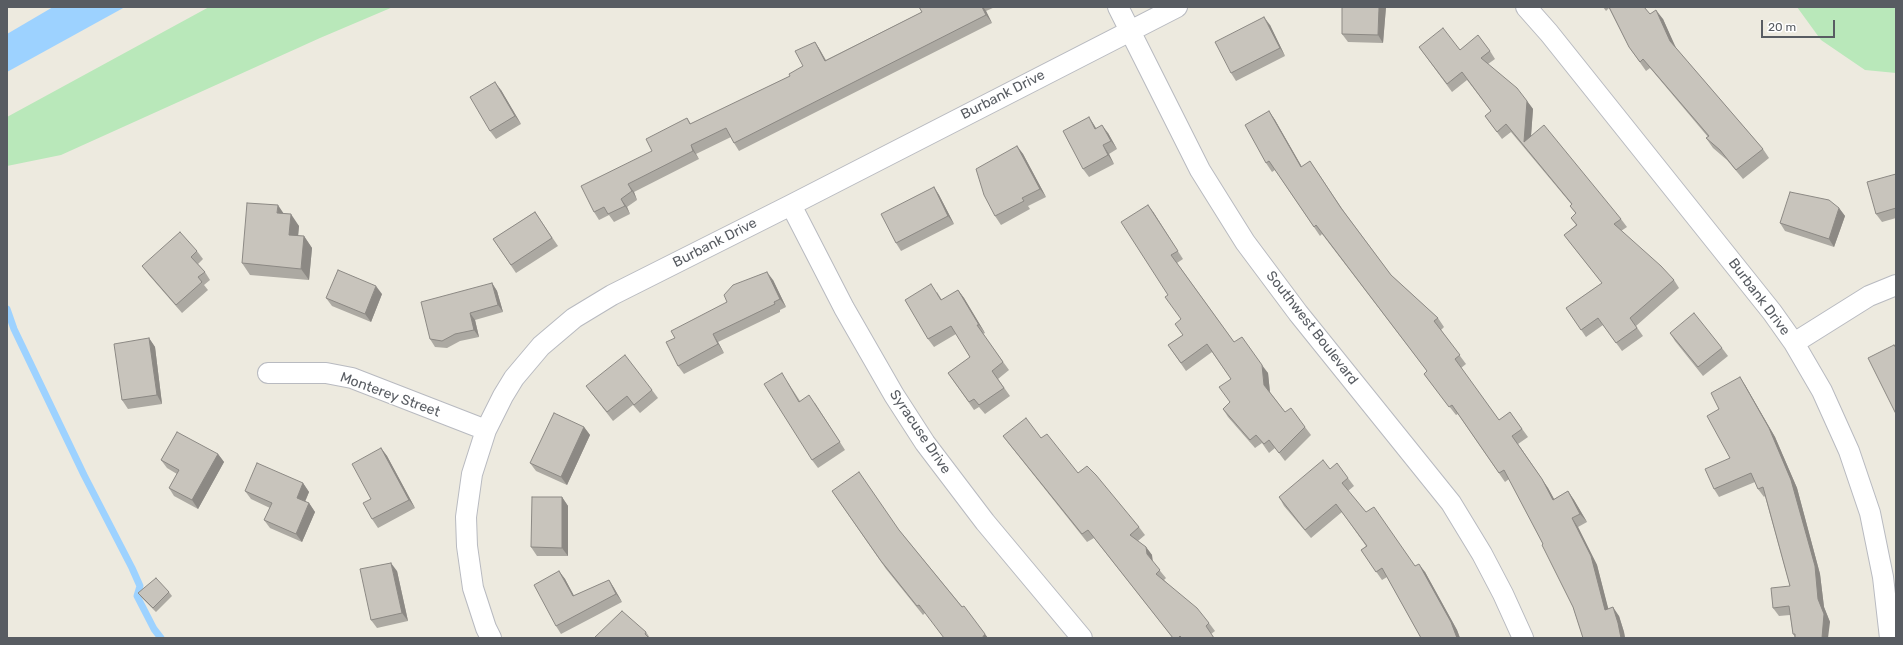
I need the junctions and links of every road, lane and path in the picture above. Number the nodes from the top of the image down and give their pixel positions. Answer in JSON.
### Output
{"nodes":[{"id":1,"x":1118,"y":7,"type":"edge"},
{"id":2,"x":1176,"y":7,"type":"edge"},
{"id":3,"x":1526,"y":7,"type":"edge"},
{"id":4,"x":1130,"y":30,"type":"junction"},
{"id":5,"x":791,"y":205,"type":"junction"},
{"id":6,"x":1896,"y":285,"type":"edge"},
{"id":7,"x":1794,"y":343,"type":"junction"},
{"id":8,"x":268,"y":374,"type":"dead end"},
{"id":9,"x":486,"y":430,"type":"junction"},
{"id":10,"x":491,"y":638,"type":"edge"},
{"id":11,"x":1082,"y":638,"type":"edge"},
{"id":12,"x":1523,"y":638,"type":"edge"},
{"id":13,"x":1890,"y":638,"type":"edge"}],
"edges":[{"from":1,"to":4,"type":"street","name":"Southwest Boulevard"},
{"from":2,"to":4,"type":"street","name":"Burbank Drive"},
{"from":3,"to":7,"type":"street","name":"Burbank Drive"},
{"from":4,"to":5,"type":"street","name":"Burbank Drive"},
{"from":4,"to":12,"type":"street","name":"Southwest Boulevard"},
{"from":5,"to":9,"type":"street","name":"Burbank Drive"},
{"from":5,"to":11,"type":"street","name":"Syracuse Drive"},
{"from":6,"to":7,"type":"street"},
{"from":7,"to":13,"type":"street","name":"Burbank Drive"},
{"from":8,"to":9,"type":"street","name":"Monterey Street"},
{"from":9,"to":10,"type":"street","name":"Burbank Drive"}]}
